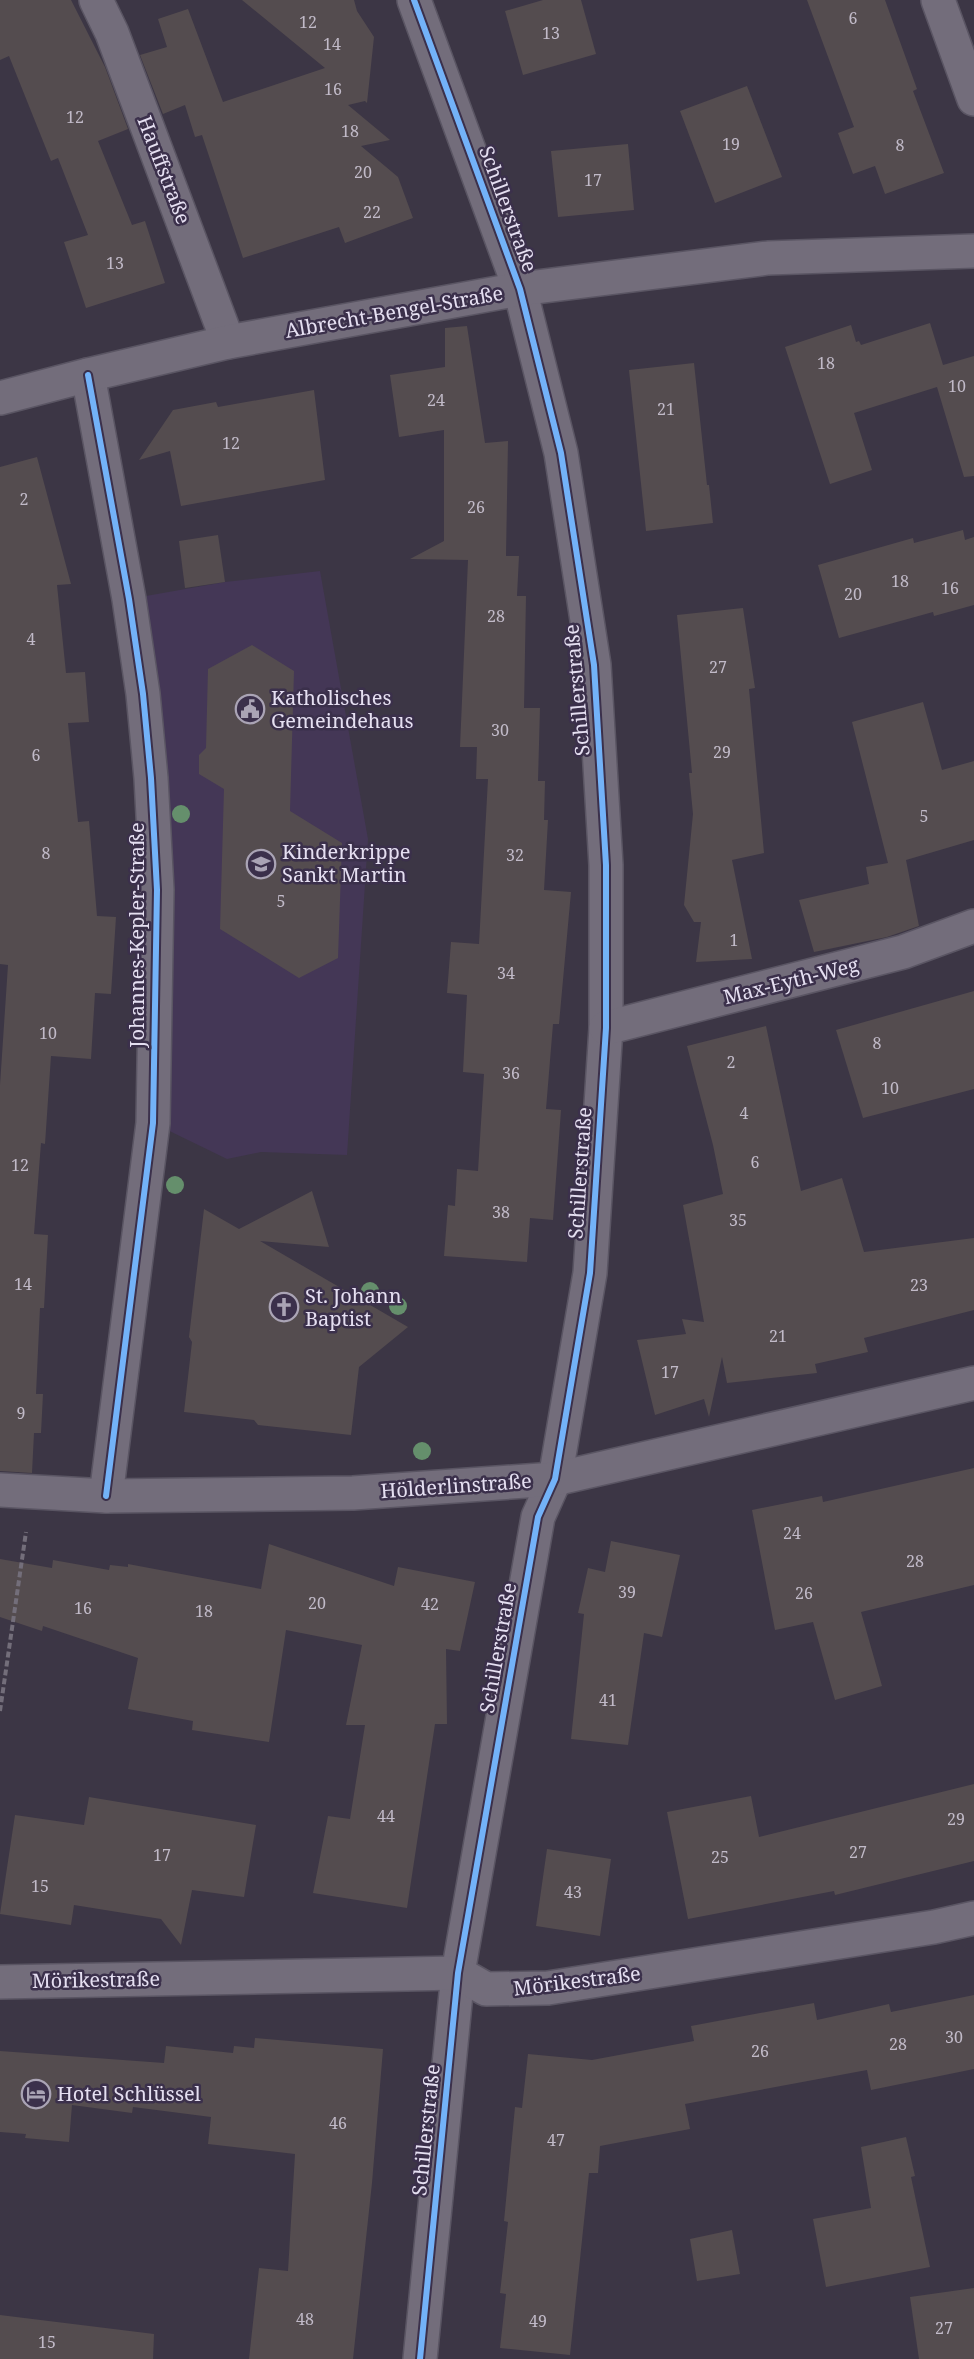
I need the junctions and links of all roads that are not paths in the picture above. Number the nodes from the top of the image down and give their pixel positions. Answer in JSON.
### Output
{"nodes":[{"id":1,"x":96,"y":0,"type":"edge"},
{"id":2,"x":414,"y":0,"type":"edge"},
{"id":3,"x":938,"y":0,"type":"edge"},
{"id":4,"x":974,"y":99,"type":"edge"},
{"id":5,"x":974,"y":251,"type":"edge"},
{"id":6,"x":520,"y":289,"type":"junction"},
{"id":7,"x":228,"y":342,"type":"junction"},
{"id":8,"x":88,"y":375,"type":"junction"},
{"id":9,"x":0,"y":398,"type":"edge"},
{"id":10,"x":974,"y":926,"type":"edge"},
{"id":11,"x":606,"y":1028,"type":"junction"},
{"id":12,"x":974,"y":1383,"type":"edge"},
{"id":13,"x":555,"y":1479,"type":"junction"},
{"id":14,"x":0,"y":1490,"type":"edge"},
{"id":15,"x":106,"y":1496,"type":"junction"},
{"id":16,"x":974,"y":1918,"type":"edge"},
{"id":17,"x":458,"y":1973,"type":"junction"},
{"id":18,"x":0,"y":1982,"type":"edge"},
{"id":19,"x":420,"y":2359,"type":"edge"}],
"edges":[{"from":1,"to":7,"type":"street","name":"Hauffstraße"},
{"from":2,"to":6,"type":"street","name":"Schillerstraße"},
{"from":3,"to":4,"type":"street"},
{"from":5,"to":6,"type":"street","name":"Albrecht-Bengel-Straße"},
{"from":6,"to":7,"type":"street","name":"Albrecht-Bengel-Straße"},
{"from":6,"to":11,"type":"street","name":"Schillerstraße"},
{"from":7,"to":8,"type":"street","name":"Albrecht-Bengel-Straße"},
{"from":8,"to":9,"type":"street","name":"Albrecht-Bengel-Straße"},
{"from":8,"to":15,"type":"street","name":"Johannes-Kepler-Straße"},
{"from":10,"to":11,"type":"street","name":"Max-Eyth-Weg"},
{"from":11,"to":13,"type":"street","name":"Schillerstraße"},
{"from":12,"to":13,"type":"street","name":"Hölderlinstraße"},
{"from":13,"to":15,"type":"street","name":"Hölderlinstraße"},
{"from":13,"to":17,"type":"street","name":"Schillerstraße"},
{"from":14,"to":15,"type":"street","name":"Hölderlinstraße"},
{"from":16,"to":17,"type":"street","name":"Mörikestraße"},
{"from":17,"to":18,"type":"street","name":"Mörikestraße"},
{"from":17,"to":19,"type":"street","name":"Schillerstraße"}]}
